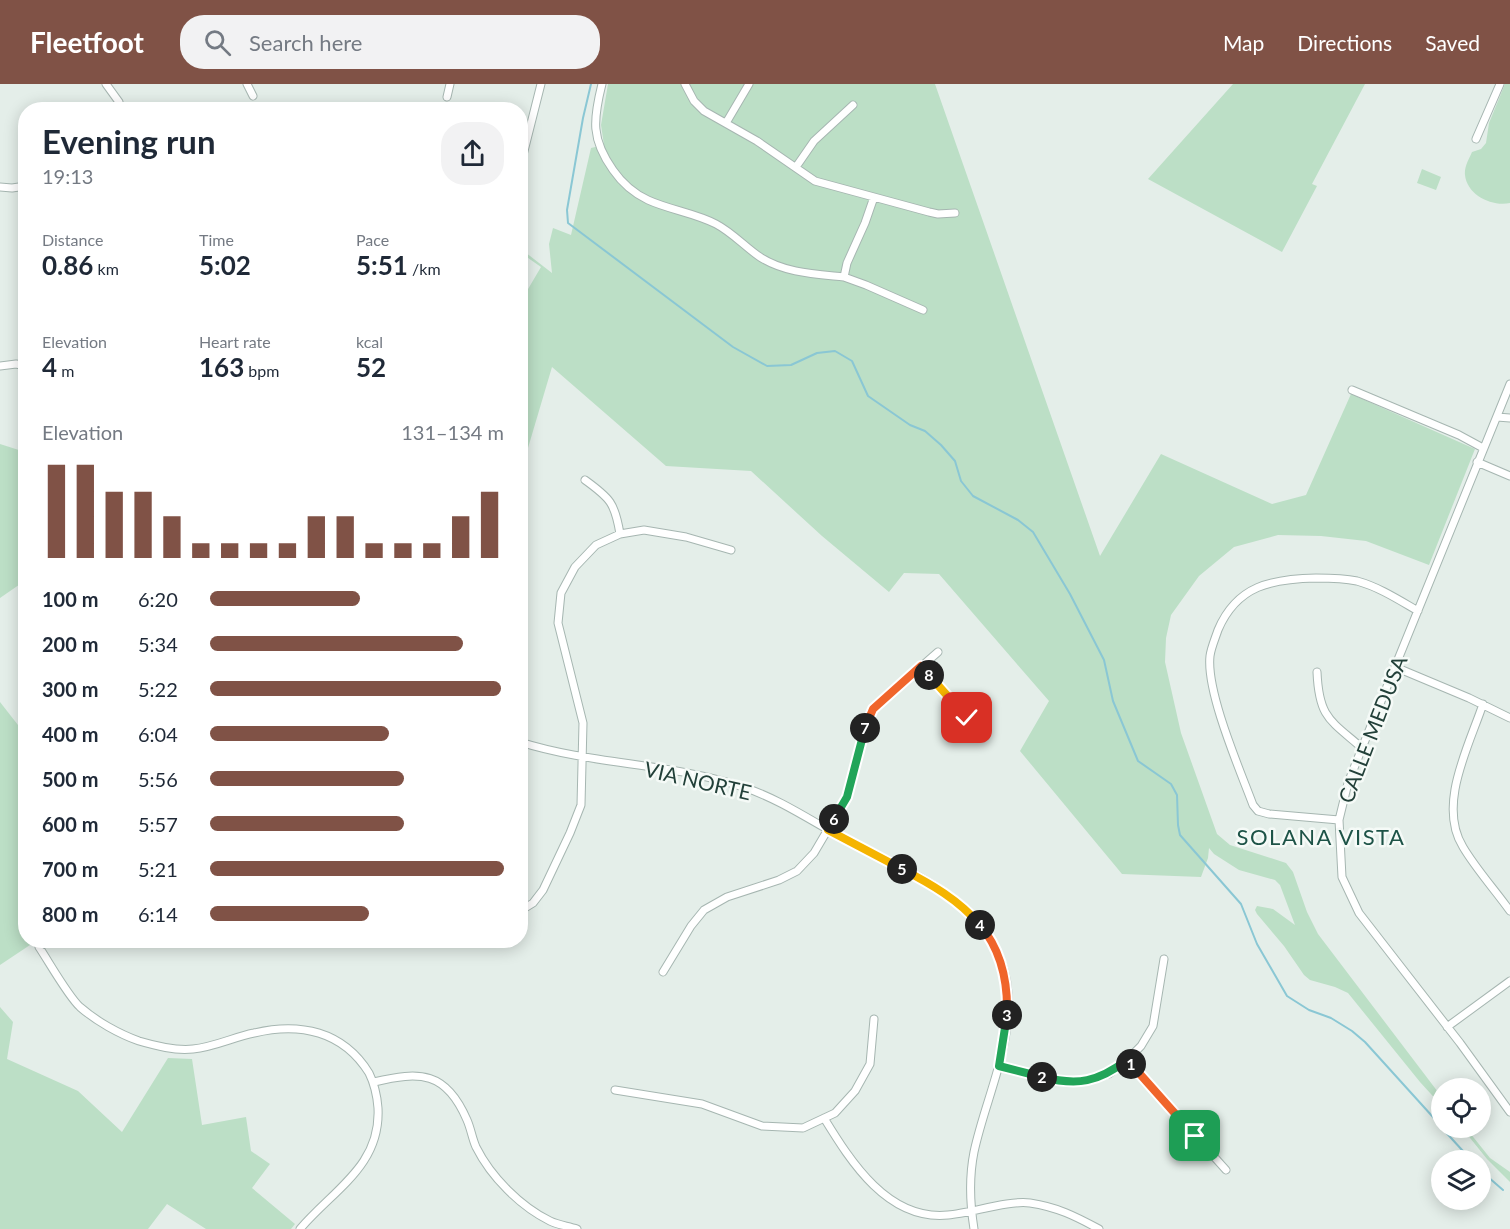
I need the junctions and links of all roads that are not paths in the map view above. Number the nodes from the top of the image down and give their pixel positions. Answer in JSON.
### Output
{"nodes":[{"id":1,"x":106,"y":84,"type":"edge"},
{"id":2,"x":247,"y":84,"type":"edge"},
{"id":3,"x":450,"y":84,"type":"edge"},
{"id":4,"x":541,"y":84,"type":"edge"},
{"id":5,"x":602,"y":84,"type":"edge"},
{"id":6,"x":685,"y":84,"type":"edge"},
{"id":7,"x":749,"y":84,"type":"edge"},
{"id":8,"x":1500,"y":84,"type":"edge"},
{"id":9,"x":253,"y":96,"type":"dead end"},
{"id":10,"x":447,"y":97,"type":"dead end"},
{"id":11,"x":119,"y":102,"type":"edge"},
{"id":12,"x":853,"y":105,"type":"dead end"},
{"id":13,"x":726,"y":123,"type":"junction"},
{"id":14,"x":528,"y":135,"type":"edge"},
{"id":15,"x":1476,"y":140,"type":"dead end"},
{"id":16,"x":796,"y":167,"type":"junction"},
{"id":17,"x":0,"y":187,"type":"edge"},
{"id":18,"x":18,"y":187,"type":"edge"},
{"id":19,"x":874,"y":197,"type":"junction"},
{"id":20,"x":955,"y":213,"type":"dead end"},
{"id":21,"x":844,"y":278,"type":"junction"},
{"id":22,"x":923,"y":310,"type":"dead end"},
{"id":23,"x":18,"y":364,"type":"edge"},
{"id":24,"x":0,"y":366,"type":"edge"},
{"id":25,"x":1510,"y":384,"type":"edge"},
{"id":26,"x":1352,"y":390,"type":"dead end"},
{"id":27,"x":1497,"y":417,"type":"junction"},
{"id":28,"x":1510,"y":418,"type":"edge"},
{"id":29,"x":1484,"y":448,"type":"junction"},
{"id":30,"x":1477,"y":462,"type":"junction"},
{"id":31,"x":1510,"y":476,"type":"edge"},
{"id":32,"x":585,"y":480,"type":"dead end"},
{"id":33,"x":620,"y":534,"type":"junction"},
{"id":34,"x":731,"y":550,"type":"dead end"},
{"id":35,"x":1418,"y":611,"type":"junction"},
{"id":36,"x":938,"y":652,"type":"dead end"},
{"id":37,"x":921,"y":666,"type":"junction"},
{"id":38,"x":1395,"y":667,"type":"junction"},
{"id":39,"x":1317,"y":672,"type":"dead end"},
{"id":40,"x":1483,"y":704,"type":"junction"},
{"id":41,"x":967,"y":718,"type":"dead end"},
{"id":42,"x":1510,"y":718,"type":"edge"},
{"id":43,"x":528,"y":745,"type":"edge"},
{"id":44,"x":1362,"y":748,"type":"junction"},
{"id":45,"x":581,"y":756,"type":"junction"},
{"id":46,"x":1339,"y":820,"type":"junction"},
{"id":47,"x":828,"y":830,"type":"junction"},
{"id":48,"x":528,"y":906,"type":"edge"},
{"id":49,"x":1510,"y":911,"type":"edge"},
{"id":50,"x":40,"y":948,"type":"edge"},
{"id":51,"x":1164,"y":959,"type":"dead end"},
{"id":52,"x":663,"y":972,"type":"dead end"},
{"id":53,"x":1510,"y":981,"type":"edge"},
{"id":54,"x":874,"y":1019,"type":"dead end"},
{"id":55,"x":1447,"y":1028,"type":"junction"},
{"id":56,"x":1127,"y":1060,"type":"junction"},
{"id":57,"x":999,"y":1066,"type":"junction"},
{"id":58,"x":374,"y":1082,"type":"junction"},
{"id":59,"x":615,"y":1090,"type":"dead end"},
{"id":60,"x":1510,"y":1112,"type":"edge"},
{"id":61,"x":824,"y":1118,"type":"junction"},
{"id":62,"x":1226,"y":1170,"type":"dead end"},
{"id":63,"x":971,"y":1211,"type":"junction"},
{"id":64,"x":300,"y":1229,"type":"edge"},
{"id":65,"x":577,"y":1229,"type":"edge"},
{"id":66,"x":975,"y":1229,"type":"edge"},
{"id":67,"x":1098,"y":1229,"type":"edge"}],
"edges":[{"from":1,"to":11,"type":"street"},
{"from":2,"to":9,"type":"street"},
{"from":3,"to":10,"type":"street"},
{"from":4,"to":14,"type":"street"},
{"from":5,"to":21,"type":"street"},
{"from":6,"to":13,"type":"street"},
{"from":7,"to":13,"type":"street"},
{"from":8,"to":15,"type":"street"},
{"from":12,"to":16,"type":"street"},
{"from":13,"to":16,"type":"street"},
{"from":16,"to":19,"type":"street"},
{"from":17,"to":18,"type":"street"},
{"from":19,"to":20,"type":"street"},
{"from":19,"to":21,"type":"street"},
{"from":21,"to":22,"type":"street"},
{"from":23,"to":24,"type":"street"},
{"from":25,"to":27,"type":"street","name":"CALLE MEDUSA"},
{"from":26,"to":29,"type":"street"},
{"from":27,"to":28,"type":"street"},
{"from":27,"to":29,"type":"street","name":"CALLE MEDUSA"},
{"from":29,"to":30,"type":"street","name":"CALLE MEDUSA"},
{"from":30,"to":31,"type":"street"},
{"from":30,"to":35,"type":"street","name":"CALLE MEDUSA"},
{"from":32,"to":33,"type":"street"},
{"from":33,"to":34,"type":"street"},
{"from":33,"to":45,"type":"street"},
{"from":35,"to":38,"type":"street","name":"CALLE MEDUSA"},
{"from":35,"to":46,"type":"street"},
{"from":36,"to":37,"type":"street"},
{"from":37,"to":41,"type":"street"},
{"from":37,"to":47,"type":"street"},
{"from":38,"to":40,"type":"street"},
{"from":38,"to":44,"type":"street","name":"CALLE MEDUSA"},
{"from":39,"to":44,"type":"street"},
{"from":40,"to":42,"type":"street"},
{"from":40,"to":49,"type":"street"},
{"from":43,"to":45,"type":"street","name":"VIA NORTE"},
{"from":44,"to":46,"type":"street","name":"CALLE MEDUSA"},
{"from":45,"to":47,"type":"street","name":"VIA NORTE"},
{"from":45,"to":48,"type":"street"},
{"from":46,"to":55,"type":"street","name":"CALLE MEDUSA"},
{"from":47,"to":52,"type":"street"},
{"from":47,"to":57,"type":"street","name":"VIA NORTE"},
{"from":50,"to":58,"type":"street"},
{"from":51,"to":56,"type":"street"},
{"from":53,"to":55,"type":"street"},
{"from":54,"to":61,"type":"street"},
{"from":55,"to":60,"type":"street","name":"CALLE MEDUSA"},
{"from":56,"to":57,"type":"street"},
{"from":56,"to":62,"type":"street"},
{"from":57,"to":63,"type":"street","name":"VIA NORTE"},
{"from":58,"to":64,"type":"street"},
{"from":58,"to":65,"type":"street"},
{"from":59,"to":61,"type":"street"},
{"from":61,"to":63,"type":"street"},
{"from":63,"to":66,"type":"street","name":"VIA NORTE"},
{"from":63,"to":67,"type":"street"}]}
